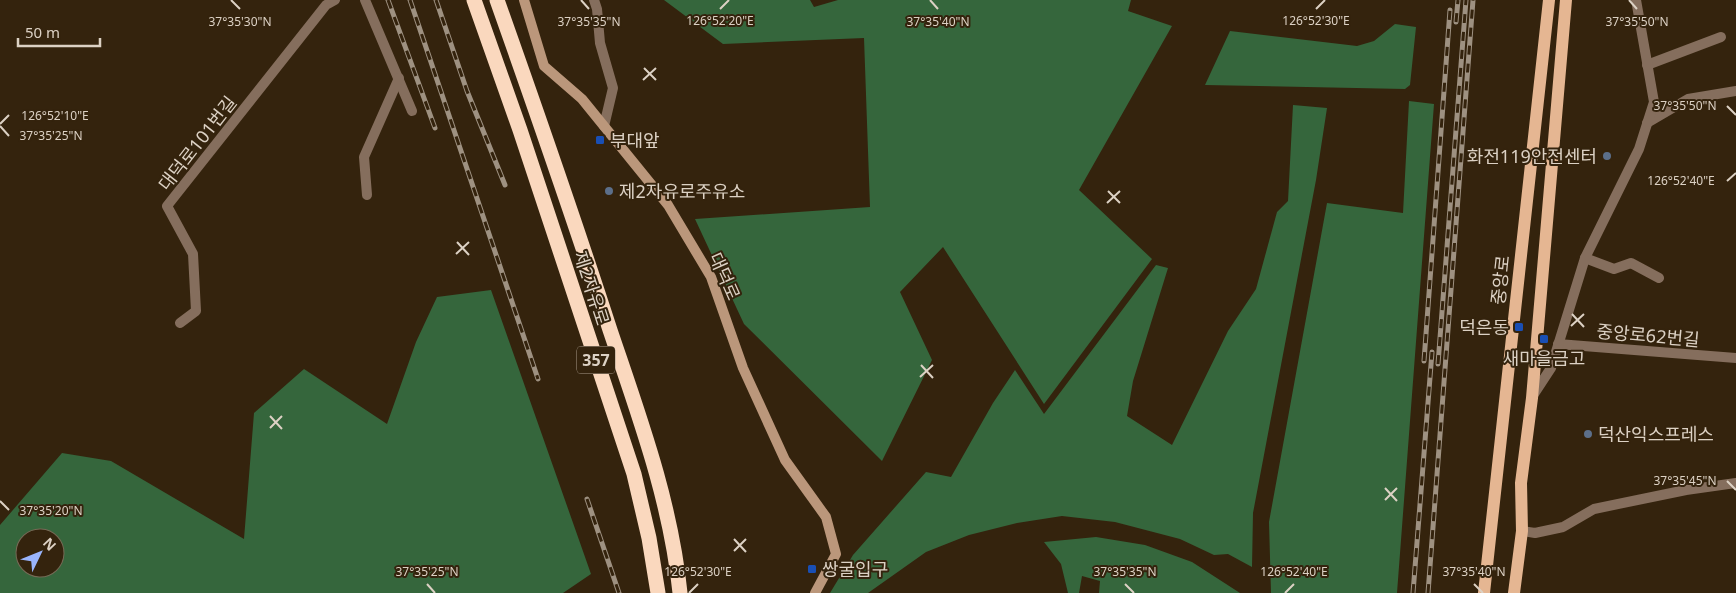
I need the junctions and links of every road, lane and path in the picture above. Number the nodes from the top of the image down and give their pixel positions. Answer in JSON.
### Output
{"nodes":[{"id":1,"x":335,"y":0,"type":"edge"},
{"id":2,"x":365,"y":0,"type":"edge"},
{"id":3,"x":474,"y":0,"type":"edge"},
{"id":4,"x":497,"y":0,"type":"edge"},
{"id":5,"x":524,"y":0,"type":"edge"},
{"id":6,"x":594,"y":0,"type":"edge"},
{"id":7,"x":1549,"y":0,"type":"edge"},
{"id":8,"x":1566,"y":0,"type":"edge"},
{"id":9,"x":1636,"y":0,"type":"edge"},
{"id":10,"x":1721,"y":37,"type":"dead end"},
{"id":11,"x":1647,"y":65,"type":"junction"},
{"id":12,"x":399,"y":78,"type":"junction"},
{"id":13,"x":1736,"y":91,"type":"edge"},
{"id":14,"x":412,"y":112,"type":"dead end"},
{"id":15,"x":1647,"y":123,"type":"junction"},
{"id":16,"x":604,"y":126,"type":"junction"},
{"id":17,"x":367,"y":195,"type":"dead end"},
{"id":18,"x":1585,"y":258,"type":"junction"},
{"id":19,"x":1659,"y":278,"type":"dead end"},
{"id":20,"x":180,"y":323,"type":"dead end"},
{"id":21,"x":1558,"y":344,"type":"junction"},
{"id":22,"x":1736,"y":358,"type":"edge"},
{"id":23,"x":1532,"y":398,"type":"junction"},
{"id":24,"x":1736,"y":483,"type":"edge"},
{"id":25,"x":1522,"y":531,"type":"junction"},
{"id":26,"x":658,"y":593,"type":"edge"},
{"id":27,"x":680,"y":593,"type":"edge"},
{"id":28,"x":815,"y":593,"type":"edge"},
{"id":29,"x":1484,"y":593,"type":"edge"},
{"id":30,"x":1514,"y":593,"type":"edge"}],
"edges":[{"from":1,"to":20,"type":"street","name":"대덕로101번길"},
{"from":2,"to":12,"type":"street"},
{"from":3,"to":26,"type":"highway","name":"제2자유로","number":"357"},
{"from":4,"to":27,"type":"highway","name":"제2자유로","number":"357"},
{"from":5,"to":16,"type":"street","name":"대덕로"},
{"from":6,"to":16,"type":"street"},
{"from":7,"to":29,"type":"main road","name":"중앙로"},
{"from":8,"to":23,"type":"main road"},
{"from":9,"to":11,"type":"street"},
{"from":10,"to":11,"type":"street"},
{"from":11,"to":15,"type":"street"},
{"from":12,"to":14,"type":"street"},
{"from":12,"to":17,"type":"street"},
{"from":13,"to":15,"type":"street"},
{"from":15,"to":18,"type":"street"},
{"from":16,"to":28,"type":"street","name":"대덕로"},
{"from":18,"to":19,"type":"street"},
{"from":18,"to":21,"type":"street"},
{"from":21,"to":22,"type":"street","name":"중앙로62번길"},
{"from":21,"to":23,"type":"street"},
{"from":23,"to":25,"type":"main road"},
{"from":24,"to":25,"type":"street"},
{"from":25,"to":30,"type":"main road"}]}
